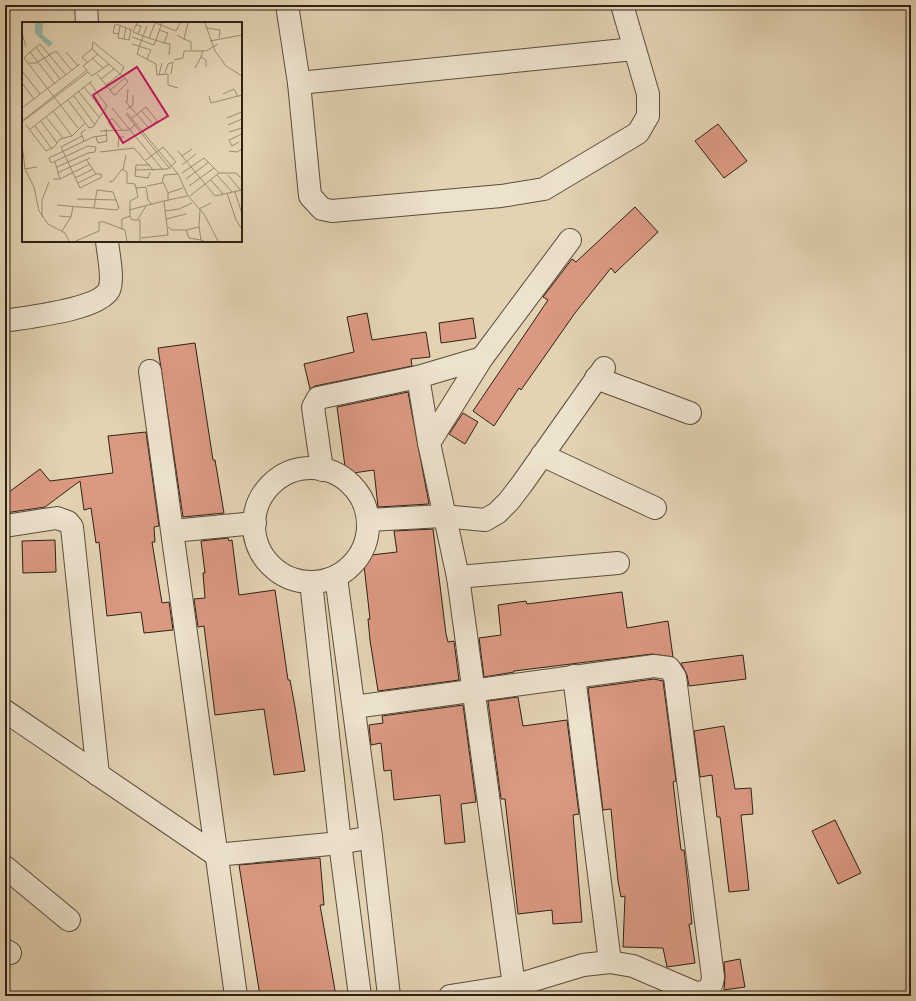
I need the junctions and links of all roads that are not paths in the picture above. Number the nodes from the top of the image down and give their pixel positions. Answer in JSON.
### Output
{"nodes":[{"id":1,"x":86,"y":5,"type":"edge"},
{"id":2,"x":287,"y":5,"type":"edge"},
{"id":3,"x":622,"y":5,"type":"edge"},
{"id":4,"x":87,"y":22,"type":"edge"},
{"id":5,"x":634,"y":49,"type":"junction"},
{"id":6,"x":298,"y":83,"type":"junction"},
{"id":7,"x":570,"y":240,"type":"dead end"},
{"id":8,"x":107,"y":242,"type":"edge"},
{"id":9,"x":5,"y":321,"type":"edge"},
{"id":10,"x":482,"y":358,"type":"junction"},
{"id":11,"x":150,"y":371,"type":"dead end"},
{"id":12,"x":418,"y":377,"type":"junction"},
{"id":13,"x":690,"y":413,"type":"dead end"},
{"id":14,"x":428,"y":443,"type":"junction"},
{"id":15,"x":542,"y":455,"type":"junction"},
{"id":16,"x":322,"y":470,"type":"junction"},
{"id":17,"x":655,"y":508,"type":"dead end"},
{"id":18,"x":443,"y":516,"type":"junction"},
{"id":19,"x":368,"y":520,"type":"junction"},
{"id":20,"x":255,"y":523,"type":"junction"},
{"id":21,"x":5,"y":526,"type":"edge"},
{"id":22,"x":172,"y":531,"type":"junction"},
{"id":23,"x":618,"y":563,"type":"dead end"},
{"id":24,"x":336,"y":577,"type":"junction"},
{"id":25,"x":458,"y":578,"type":"junction"},
{"id":26,"x":311,"y":582,"type":"junction"},
{"id":27,"x":574,"y":676,"type":"junction"},
{"id":28,"x":472,"y":690,"type":"junction"},
{"id":29,"x":354,"y":707,"type":"junction"},
{"id":30,"x":5,"y":711,"type":"edge"},
{"id":31,"x":98,"y":775,"type":"junction"},
{"id":32,"x":371,"y":837,"type":"junction"},
{"id":33,"x":340,"y":843,"type":"junction"},
{"id":34,"x":216,"y":855,"type":"junction"},
{"id":35,"x":5,"y":867,"type":"edge"},
{"id":36,"x":69,"y":920,"type":"dead end"},
{"id":37,"x":610,"y":962,"type":"junction"},
{"id":38,"x":514,"y":986,"type":"junction"},
{"id":39,"x":236,"y":996,"type":"edge"},
{"id":40,"x":360,"y":996,"type":"edge"},
{"id":41,"x":389,"y":996,"type":"edge"},
{"id":42,"x":450,"y":996,"type":"edge"}],
"edges":[{"from":1,"to":4,"type":"street"},
{"from":2,"to":6,"type":"street"},
{"from":3,"to":5,"type":"street"},
{"from":5,"to":6,"type":"street"},
{"from":5,"to":6,"type":"street"},
{"from":7,"to":10,"type":"street"},
{"from":8,"to":9,"type":"street"},
{"from":10,"to":12,"type":"street"},
{"from":10,"to":14,"type":"street"},
{"from":11,"to":22,"type":"street"},
{"from":12,"to":14,"type":"street"},
{"from":12,"to":16,"type":"street"},
{"from":13,"to":15,"type":"street"},
{"from":14,"to":18,"type":"street"},
{"from":15,"to":17,"type":"street"},
{"from":15,"to":18,"type":"street"},
{"from":16,"to":19,"type":"street"},
{"from":16,"to":20,"type":"street"},
{"from":18,"to":19,"type":"street"},
{"from":18,"to":25,"type":"street"},
{"from":19,"to":24,"type":"street"},
{"from":20,"to":22,"type":"street"},
{"from":20,"to":26,"type":"street"},
{"from":21,"to":31,"type":"street"},
{"from":22,"to":34,"type":"street"},
{"from":23,"to":25,"type":"street"},
{"from":24,"to":26,"type":"street"},
{"from":24,"to":29,"type":"street"},
{"from":25,"to":28,"type":"street"},
{"from":26,"to":33,"type":"street"},
{"from":27,"to":28,"type":"street"},
{"from":27,"to":37,"type":"street"},
{"from":27,"to":37,"type":"street"},
{"from":28,"to":29,"type":"street"},
{"from":28,"to":38,"type":"street"},
{"from":29,"to":32,"type":"street"},
{"from":30,"to":31,"type":"street"},
{"from":31,"to":34,"type":"street"},
{"from":32,"to":33,"type":"street"},
{"from":32,"to":41,"type":"street"},
{"from":33,"to":34,"type":"street"},
{"from":33,"to":40,"type":"street"},
{"from":34,"to":39,"type":"street"},
{"from":35,"to":36,"type":"street"},
{"from":37,"to":38,"type":"street"},
{"from":38,"to":42,"type":"street"}]}
